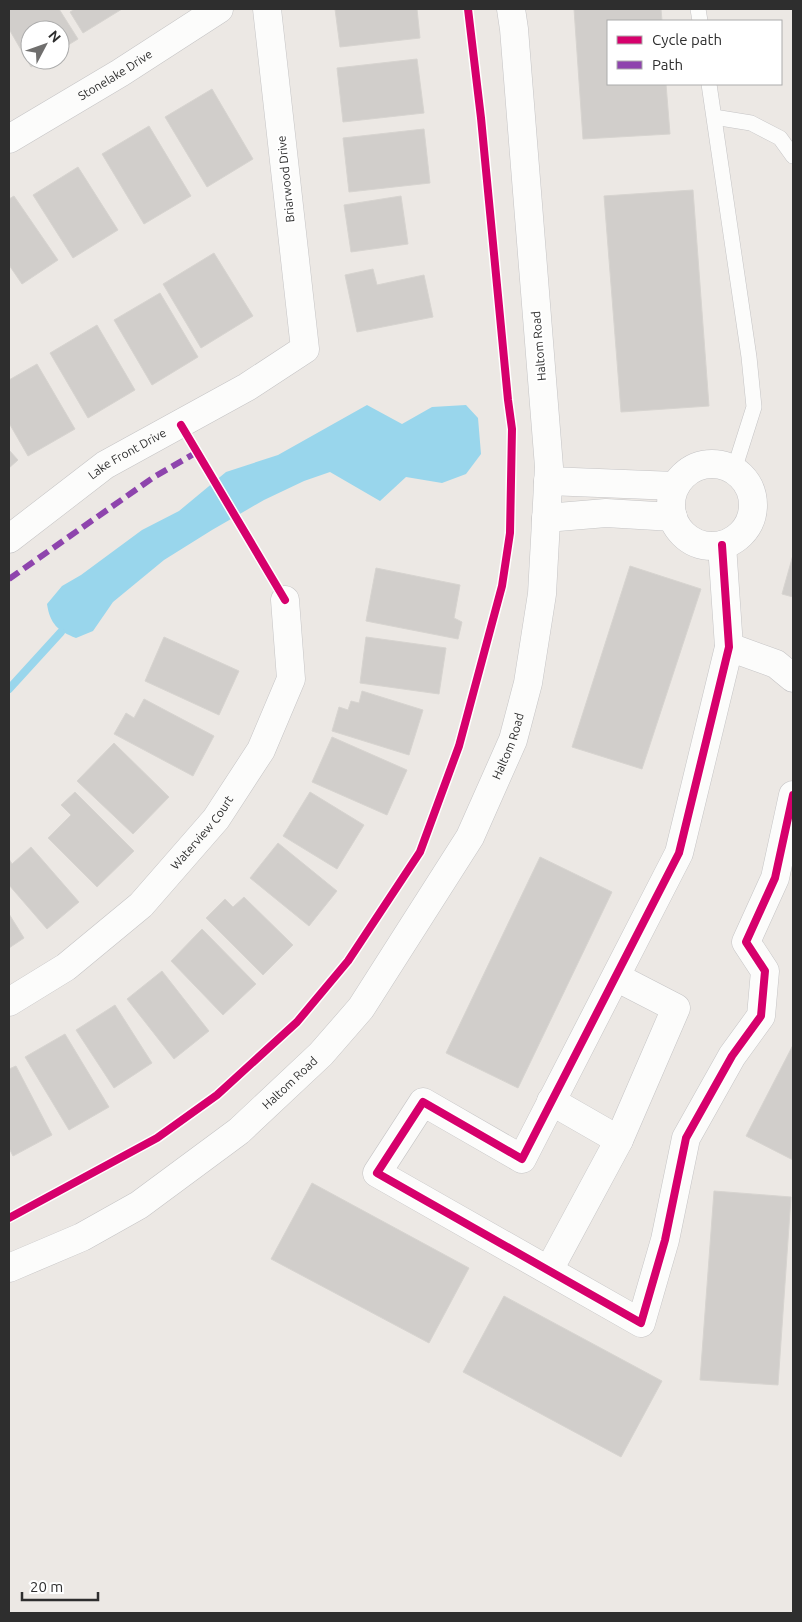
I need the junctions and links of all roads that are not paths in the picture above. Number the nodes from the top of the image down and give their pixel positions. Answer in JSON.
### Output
{"nodes":[{"id":1,"x":219,"y":9,"type":"edge"},
{"id":2,"x":267,"y":9,"type":"edge"},
{"id":3,"x":510,"y":9,"type":"edge"},
{"id":4,"x":709,"y":85,"type":"edge"},
{"id":5,"x":714,"y":117,"type":"junction"},
{"id":6,"x":9,"y":139,"type":"edge"},
{"id":7,"x":793,"y":156,"type":"edge"},
{"id":8,"x":305,"y":349,"type":"joint"},
{"id":9,"x":734,"y":470,"type":"junction"},
{"id":10,"x":548,"y":481,"type":"junction"},
{"id":11,"x":675,"y":486,"type":"junction"},
{"id":12,"x":673,"y":517,"type":"junction"},
{"id":13,"x":546,"y":518,"type":"junction"},
{"id":14,"x":9,"y":539,"type":"edge"},
{"id":15,"x":722,"y":545,"type":"junction"},
{"id":16,"x":285,"y":600,"type":"dead end"},
{"id":17,"x":729,"y":648,"type":"junction"},
{"id":18,"x":793,"y":678,"type":"edge"},
{"id":19,"x":793,"y":795,"type":"edge"},
{"id":20,"x":616,"y":976,"type":"junction"},
{"id":21,"x":9,"y":1002,"type":"edge"},
{"id":22,"x":552,"y":1101,"type":"junction"},
{"id":23,"x":619,"y":1140,"type":"junction"},
{"id":24,"x":9,"y":1268,"type":"edge"},
{"id":25,"x":548,"y":1270,"type":"junction"}],
"edges":[{"from":1,"to":6,"type":"street","name":"Stonelake Drive"},
{"from":2,"to":8,"type":"street","name":"Briarwood Drive"},
{"from":3,"to":10,"type":"street","name":"Haltom Road"},
{"from":4,"to":5,"type":"lane"},
{"from":5,"to":7,"type":"lane"},
{"from":5,"to":9,"type":"lane"},
{"from":8,"to":14,"type":"street","name":"Lake Front Drive"},
{"from":9,"to":11,"type":"street"},
{"from":9,"to":15,"type":"street"},
{"from":10,"to":11,"type":"street"},
{"from":10,"to":13,"type":"street","name":"Haltom Road"},
{"from":11,"to":12,"type":"street"},
{"from":12,"to":13,"type":"street"},
{"from":12,"to":15,"type":"street"},
{"from":13,"to":24,"type":"street","name":"Haltom Road"},
{"from":15,"to":17,"type":"street"},
{"from":16,"to":21,"type":"street","name":"Waterview Court"},
{"from":17,"to":18,"type":"street"},
{"from":17,"to":20,"type":"street"},
{"from":19,"to":25,"type":"street"},
{"from":20,"to":22,"type":"street"},
{"from":20,"to":23,"type":"street"},
{"from":22,"to":23,"type":"street"},
{"from":22,"to":25,"type":"street"},
{"from":23,"to":25,"type":"street"}]}
